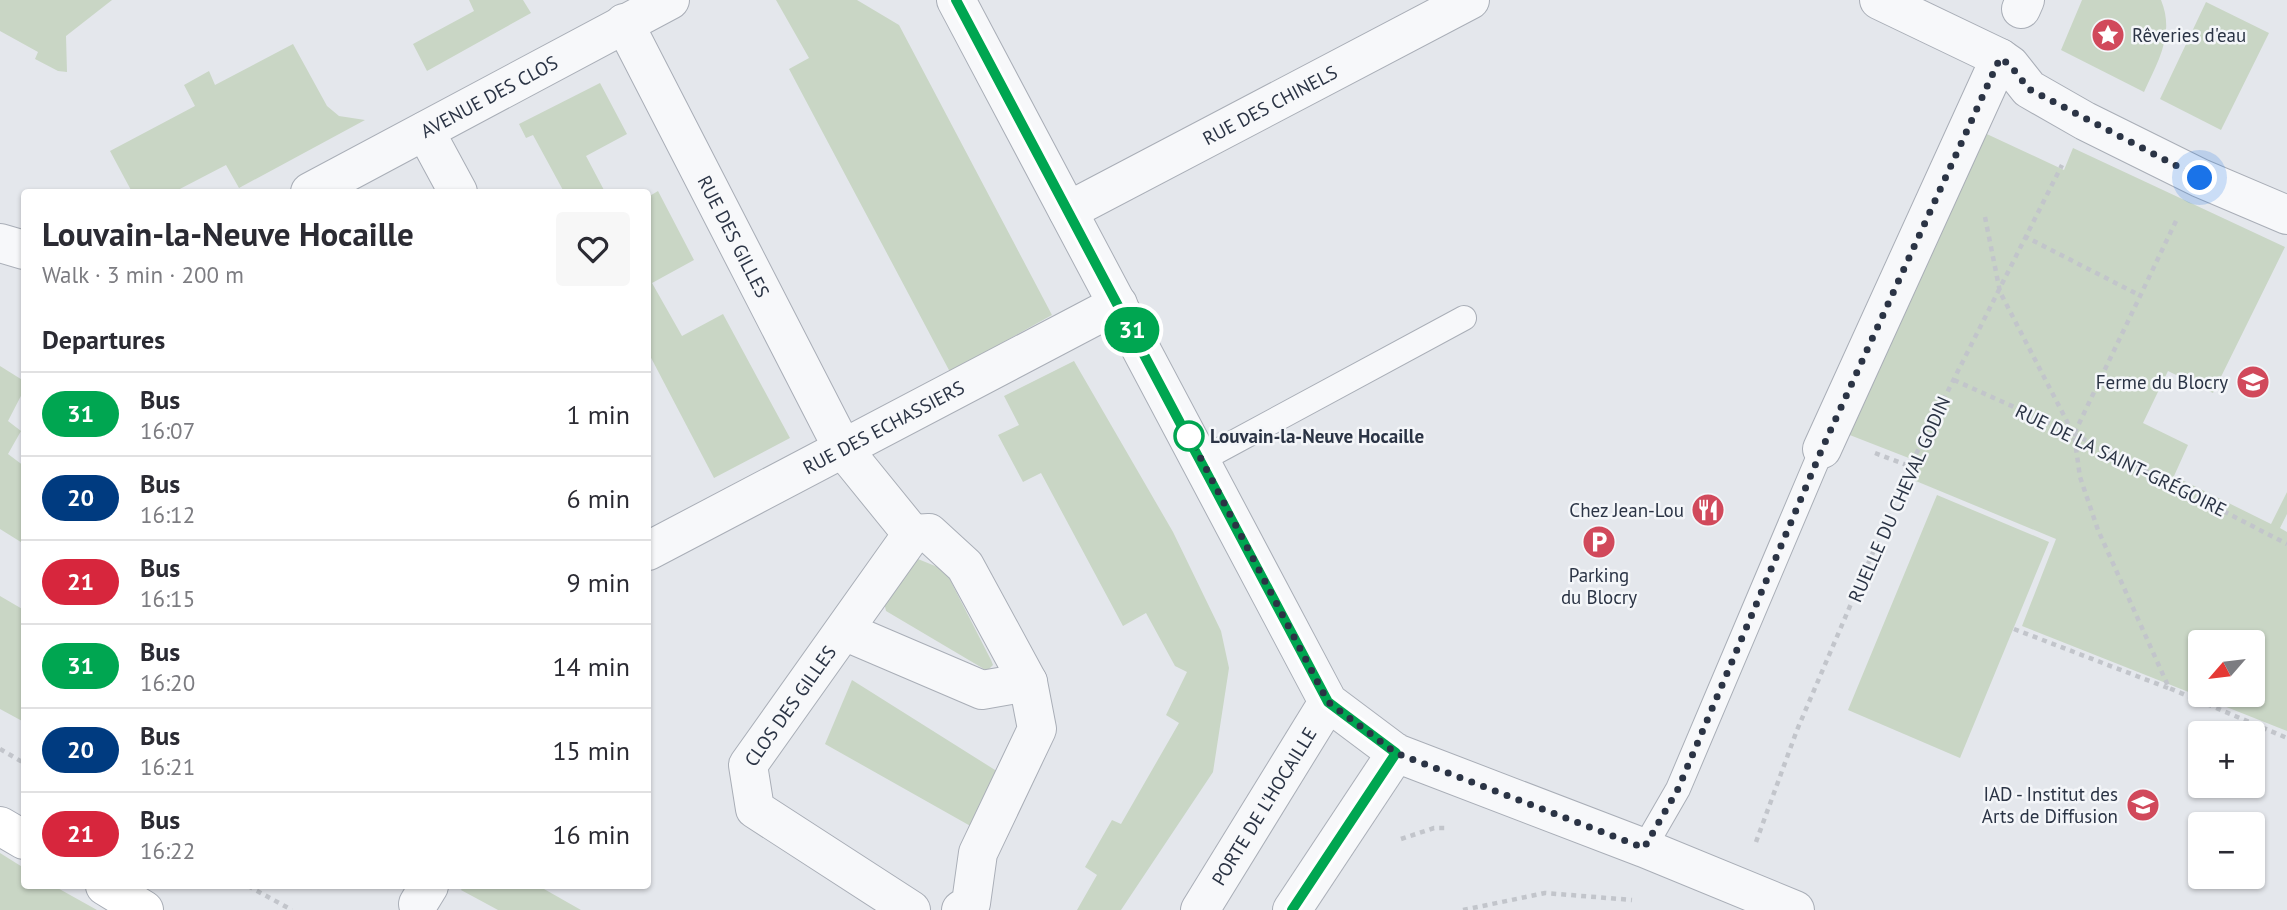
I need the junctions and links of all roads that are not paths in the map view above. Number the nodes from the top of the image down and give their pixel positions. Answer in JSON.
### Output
{"nodes":[{"id":1,"x":956,"y":0,"type":"edge"},
{"id":2,"x":1470,"y":0,"type":"edge"},
{"id":3,"x":1879,"y":0,"type":"edge"},
{"id":4,"x":651,"y":7,"type":"edge"},
{"id":5,"x":2000,"y":58,"type":"junction"},
{"id":6,"x":425,"y":131,"type":"junction"},
{"id":7,"x":316,"y":189,"type":"edge"},
{"id":8,"x":456,"y":189,"type":"edge"},
{"id":9,"x":1068,"y":211,"type":"junction"},
{"id":10,"x":2287,"y":215,"type":"edge"},
{"id":11,"x":0,"y":243,"type":"edge"},
{"id":12,"x":21,"y":249,"type":"edge"},
{"id":13,"x":1118,"y":304,"type":"junction"},
{"id":14,"x":1464,"y":318,"type":"dead end"},
{"id":15,"x":843,"y":449,"type":"junction"},
{"id":16,"x":1822,"y":449,"type":"joint"},
{"id":17,"x":1201,"y":460,"type":"junction"},
{"id":18,"x":912,"y":534,"type":"junction"},
{"id":19,"x":651,"y":548,"type":"edge"},
{"id":20,"x":844,"y":631,"type":"junction"},
{"id":21,"x":1028,"y":682,"type":"junction"},
{"id":22,"x":1328,"y":702,"type":"junction"},
{"id":23,"x":1396,"y":753,"type":"junction"},
{"id":24,"x":0,"y":826,"type":"edge"},
{"id":25,"x":21,"y":838,"type":"edge"},
{"id":26,"x":1644,"y":848,"type":"junction"},
{"id":27,"x":109,"y":889,"type":"edge"},
{"id":28,"x":144,"y":910,"type":"edge"},
{"id":29,"x":911,"y":910,"type":"edge"},
{"id":30,"x":961,"y":910,"type":"edge"},
{"id":31,"x":1200,"y":910,"type":"edge"},
{"id":32,"x":1292,"y":910,"type":"edge"},
{"id":33,"x":1795,"y":910,"type":"edge"}],
"edges":[{"from":1,"to":9,"type":"street"},
{"from":2,"to":9,"type":"street","name":"RUE DES CHINELS"},
{"from":3,"to":5,"type":"street"},
{"from":4,"to":6,"type":"street","name":"AVENUE DES CLOS"},
{"from":4,"to":15,"type":"street","name":"RUE DES GILLES"},
{"from":5,"to":10,"type":"street"},
{"from":5,"to":16,"type":"street"},
{"from":6,"to":7,"type":"street","name":"AVENUE DES CLOS"},
{"from":6,"to":8,"type":"street"},
{"from":9,"to":13,"type":"street"},
{"from":11,"to":12,"type":"street"},
{"from":13,"to":15,"type":"street","name":"RUE DES ECHASSIERS"},
{"from":13,"to":17,"type":"street"},
{"from":14,"to":17,"type":"lane"},
{"from":15,"to":18,"type":"street"},
{"from":15,"to":19,"type":"street","name":"RUE DES ECHASSIERS"},
{"from":16,"to":26,"type":"lane"},
{"from":17,"to":22,"type":"street"},
{"from":18,"to":20,"type":"street","name":"CLOS DES GILLES"},
{"from":18,"to":21,"type":"street"},
{"from":20,"to":21,"type":"street","name":"CLOS DES GILLES"},
{"from":20,"to":29,"type":"street","name":"CLOS DES GILLES"},
{"from":21,"to":30,"type":"street"},
{"from":22,"to":23,"type":"street"},
{"from":22,"to":31,"type":"street","name":"PORTE DE L'HOCAILLE"},
{"from":23,"to":26,"type":"street"},
{"from":23,"to":32,"type":"street"},
{"from":24,"to":25,"type":"main road"},
{"from":26,"to":33,"type":"street"},
{"from":27,"to":28,"type":"main road"}]}
